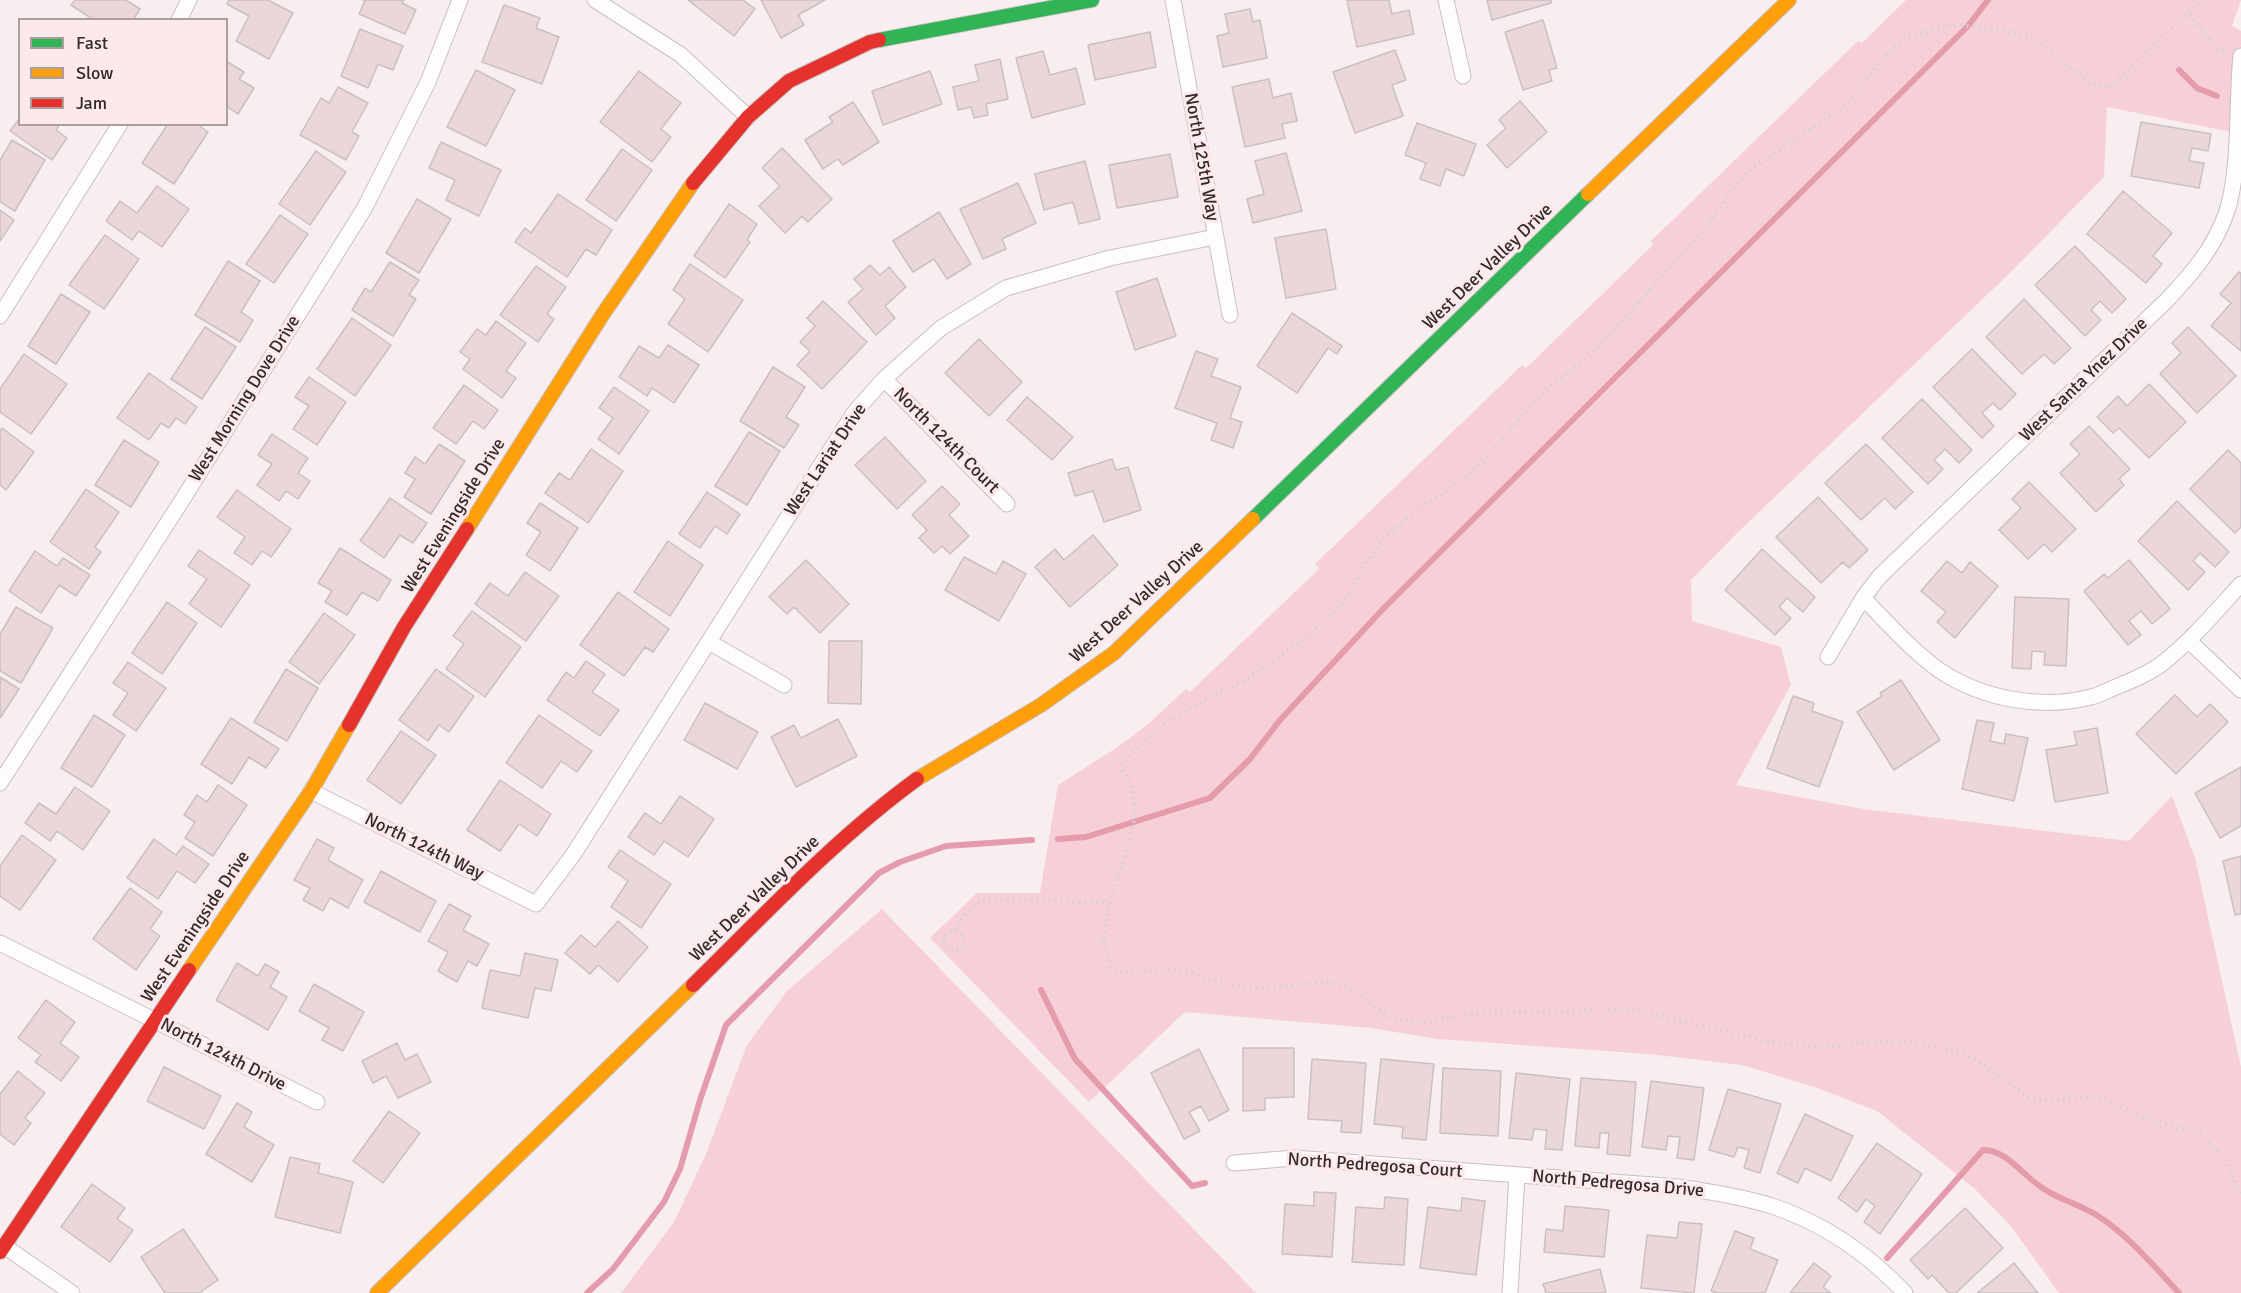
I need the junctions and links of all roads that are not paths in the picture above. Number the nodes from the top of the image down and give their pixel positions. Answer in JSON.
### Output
{"nodes":[{"id":1,"x":189,"y":0,"type":"edge"},
{"id":2,"x":460,"y":0,"type":"edge"},
{"id":3,"x":595,"y":0,"type":"edge"},
{"id":4,"x":1092,"y":0,"type":"edge"},
{"id":5,"x":1173,"y":0,"type":"edge"},
{"id":6,"x":1446,"y":0,"type":"edge"},
{"id":7,"x":1789,"y":0,"type":"edge"},
{"id":8,"x":180,"y":18,"type":"edge"},
{"id":9,"x":2241,"y":56,"type":"edge"},
{"id":10,"x":1463,"y":76,"type":"dead end"},
{"id":11,"x":748,"y":117,"type":"junction"},
{"id":12,"x":119,"y":126,"type":"edge"},
{"id":13,"x":1215,"y":237,"type":"junction"},
{"id":14,"x":1230,"y":315,"type":"dead end"},
{"id":15,"x":0,"y":316,"type":"edge"},
{"id":16,"x":884,"y":379,"type":"junction"},
{"id":17,"x":1007,"y":504,"type":"dead end"},
{"id":18,"x":2241,"y":584,"type":"edge"},
{"id":19,"x":1863,"y":598,"type":"junction"},
{"id":20,"x":2189,"y":641,"type":"junction"},
{"id":21,"x":709,"y":642,"type":"junction"},
{"id":22,"x":1828,"y":657,"type":"dead end"},
{"id":23,"x":784,"y":685,"type":"dead end"},
{"id":24,"x":2241,"y":690,"type":"edge"},
{"id":25,"x":0,"y":783,"type":"edge"},
{"id":26,"x":311,"y":791,"type":"junction"},
{"id":27,"x":536,"y":904,"type":"joint"},
{"id":28,"x":0,"y":943,"type":"edge"},
{"id":29,"x":154,"y":1021,"type":"junction"},
{"id":30,"x":317,"y":1102,"type":"dead end"},
{"id":31,"x":1234,"y":1163,"type":"dead end"},
{"id":32,"x":1517,"y":1175,"type":"junction"},
{"id":33,"x":2,"y":1249,"type":"edge"},
{"id":34,"x":382,"y":1291,"type":"edge"},
{"id":35,"x":72,"y":1293,"type":"edge"},
{"id":36,"x":1510,"y":1293,"type":"edge"},
{"id":37,"x":1905,"y":1293,"type":"edge"}],
"edges":[{"from":1,"to":8,"type":"street"},
{"from":2,"to":25,"type":"street","name":"West Morning Dove Drive"},
{"from":3,"to":11,"type":"street"},
{"from":4,"to":11,"type":"street","name":"West Eveningside Drive"},
{"from":5,"to":13,"type":"street","name":"North 125th Way"},
{"from":6,"to":10,"type":"street"},
{"from":7,"to":34,"type":"street","name":"West Deer Valley Drive"},
{"from":9,"to":19,"type":"street","name":"West Santa Ynez Drive"},
{"from":11,"to":26,"type":"street","name":"West Eveningside Drive"},
{"from":12,"to":15,"type":"street"},
{"from":13,"to":14,"type":"street","name":"North 125th Way"},
{"from":13,"to":16,"type":"street","name":"West Lariat Drive"},
{"from":16,"to":17,"type":"street","name":"North 124th Court"},
{"from":16,"to":21,"type":"street","name":"West Lariat Drive"},
{"from":18,"to":20,"type":"street"},
{"from":19,"to":20,"type":"street"},
{"from":19,"to":22,"type":"street","name":"West Santa Ynez Drive"},
{"from":20,"to":24,"type":"street"},
{"from":21,"to":23,"type":"street"},
{"from":21,"to":27,"type":"street","name":"West Lariat Drive"},
{"from":26,"to":27,"type":"street","name":"North 124th Way"},
{"from":26,"to":29,"type":"street","name":"West Eveningside Drive"},
{"from":28,"to":29,"type":"street","name":"North 124th Drive"},
{"from":29,"to":30,"type":"street","name":"North 124th Drive"},
{"from":29,"to":33,"type":"street","name":"West Eveningside Drive"},
{"from":31,"to":32,"type":"street","name":"North Pedregosa Court"},
{"from":32,"to":36,"type":"street"},
{"from":32,"to":37,"type":"street","name":"North Pedregosa Drive"},
{"from":33,"to":35,"type":"street"}]}
